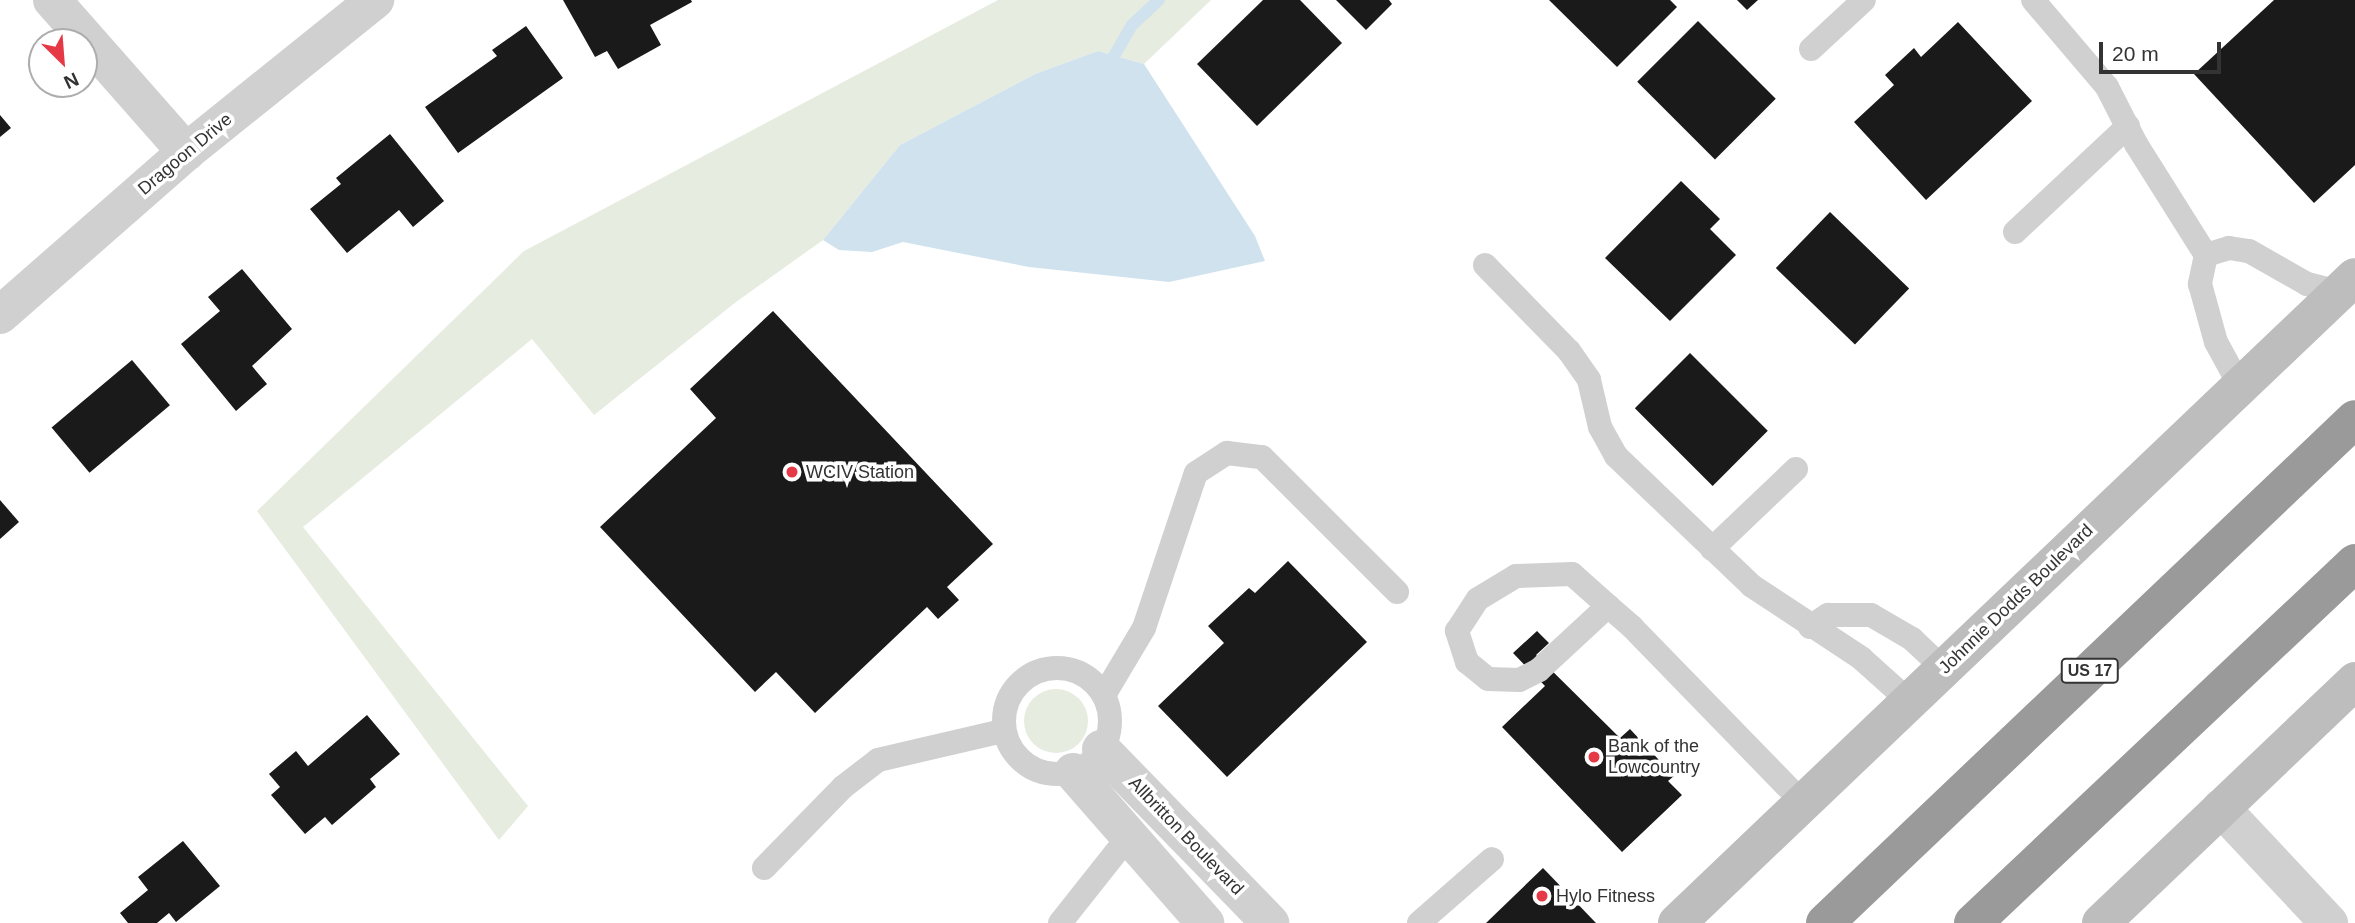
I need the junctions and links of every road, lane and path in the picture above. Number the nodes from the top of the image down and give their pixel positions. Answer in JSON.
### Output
{"nodes":[{"id":1,"x":52,"y":0,"type":"edge"},
{"id":2,"x":375,"y":0,"type":"edge"},
{"id":3,"x":1864,"y":0,"type":"edge"},
{"id":4,"x":2033,"y":0,"type":"edge"},
{"id":5,"x":1811,"y":49,"type":"dead end"},
{"id":6,"x":2128,"y":126,"type":"junction"},
{"id":7,"x":186,"y":152,"type":"junction"},
{"id":8,"x":2015,"y":232,"type":"dead end"},
{"id":9,"x":2206,"y":256,"type":"junction"},
{"id":10,"x":1485,"y":265,"type":"dead end"},
{"id":11,"x":2347,"y":284,"type":"edge"},
{"id":12,"x":0,"y":315,"type":"edge"},
{"id":13,"x":2240,"y":386,"type":"junction"},
{"id":14,"x":2355,"y":419,"type":"edge"},
{"id":15,"x":1796,"y":469,"type":"dead end"},
{"id":16,"x":1712,"y":549,"type":"junction"},
{"id":17,"x":2355,"y":563,"type":"edge"},
{"id":18,"x":1397,"y":592,"type":"dead end"},
{"id":19,"x":1608,"y":606,"type":"junction"},
{"id":20,"x":1810,"y":627,"type":"junction"},
{"id":21,"x":1943,"y":668,"type":"junction"},
{"id":22,"x":2355,"y":681,"type":"edge"},
{"id":23,"x":1104,"y":695,"type":"junction"},
{"id":24,"x":1909,"y":701,"type":"junction"},
{"id":25,"x":1003,"y":731,"type":"junction"},
{"id":26,"x":1087,"y":761,"type":"junction"},
{"id":27,"x":1803,"y":803,"type":"junction"},
{"id":28,"x":2221,"y":808,"type":"junction"},
{"id":29,"x":1129,"y":836,"type":"junction"},
{"id":30,"x":1492,"y":859,"type":"dead end"},
{"id":31,"x":764,"y":868,"type":"dead end"},
{"id":32,"x":1073,"y":918,"type":"edge"},
{"id":33,"x":1205,"y":923,"type":"edge"},
{"id":34,"x":1270,"y":923,"type":"edge"},
{"id":35,"x":1419,"y":923,"type":"edge"},
{"id":36,"x":1677,"y":923,"type":"edge"},
{"id":37,"x":1825,"y":923,"type":"edge"},
{"id":38,"x":1973,"y":923,"type":"edge"},
{"id":39,"x":2101,"y":923,"type":"edge"},
{"id":40,"x":2329,"y":923,"type":"edge"}],
"edges":[{"from":1,"to":7,"type":"street"},
{"from":2,"to":7,"type":"street","name":"Dragoon Drive"},
{"from":3,"to":5,"type":"lane"},
{"from":4,"to":6,"type":"lane"},
{"from":6,"to":8,"type":"lane"},
{"from":6,"to":9,"type":"lane"},
{"from":7,"to":12,"type":"street","name":"Dragoon Drive"},
{"from":9,"to":11,"type":"lane"},
{"from":9,"to":13,"type":"lane"},
{"from":10,"to":16,"type":"lane"},
{"from":11,"to":13,"type":"street","name":"Johnnie Dodds Boulevard"},
{"from":13,"to":21,"type":"street","name":"Johnnie Dodds Boulevard"},
{"from":14,"to":37,"type":"highway","number":"US 17"},
{"from":15,"to":16,"type":"lane"},
{"from":16,"to":20,"type":"lane"},
{"from":17,"to":38,"type":"highway"},
{"from":18,"to":23,"type":"lane"},
{"from":19,"to":19,"type":"lane"},
{"from":19,"to":27,"type":"lane"},
{"from":20,"to":21,"type":"lane"},
{"from":20,"to":24,"type":"lane"},
{"from":21,"to":24,"type":"street","name":"Johnnie Dodds Boulevard"},
{"from":22,"to":28,"type":"street"},
{"from":23,"to":25,"type":"lane"},
{"from":23,"to":26,"type":"lane"},
{"from":24,"to":27,"type":"street","name":"Johnnie Dodds Boulevard"},
{"from":25,"to":26,"type":"lane"},
{"from":25,"to":31,"type":"lane"},
{"from":26,"to":29,"type":"street"},
{"from":26,"to":34,"type":"street","name":"Allbritton Boulevard"},
{"from":27,"to":36,"type":"street","name":"Johnnie Dodds Boulevard"},
{"from":28,"to":39,"type":"street"},
{"from":28,"to":40,"type":"street"},
{"from":29,"to":32,"type":"lane"},
{"from":29,"to":33,"type":"street"},
{"from":30,"to":35,"type":"lane"}]}
